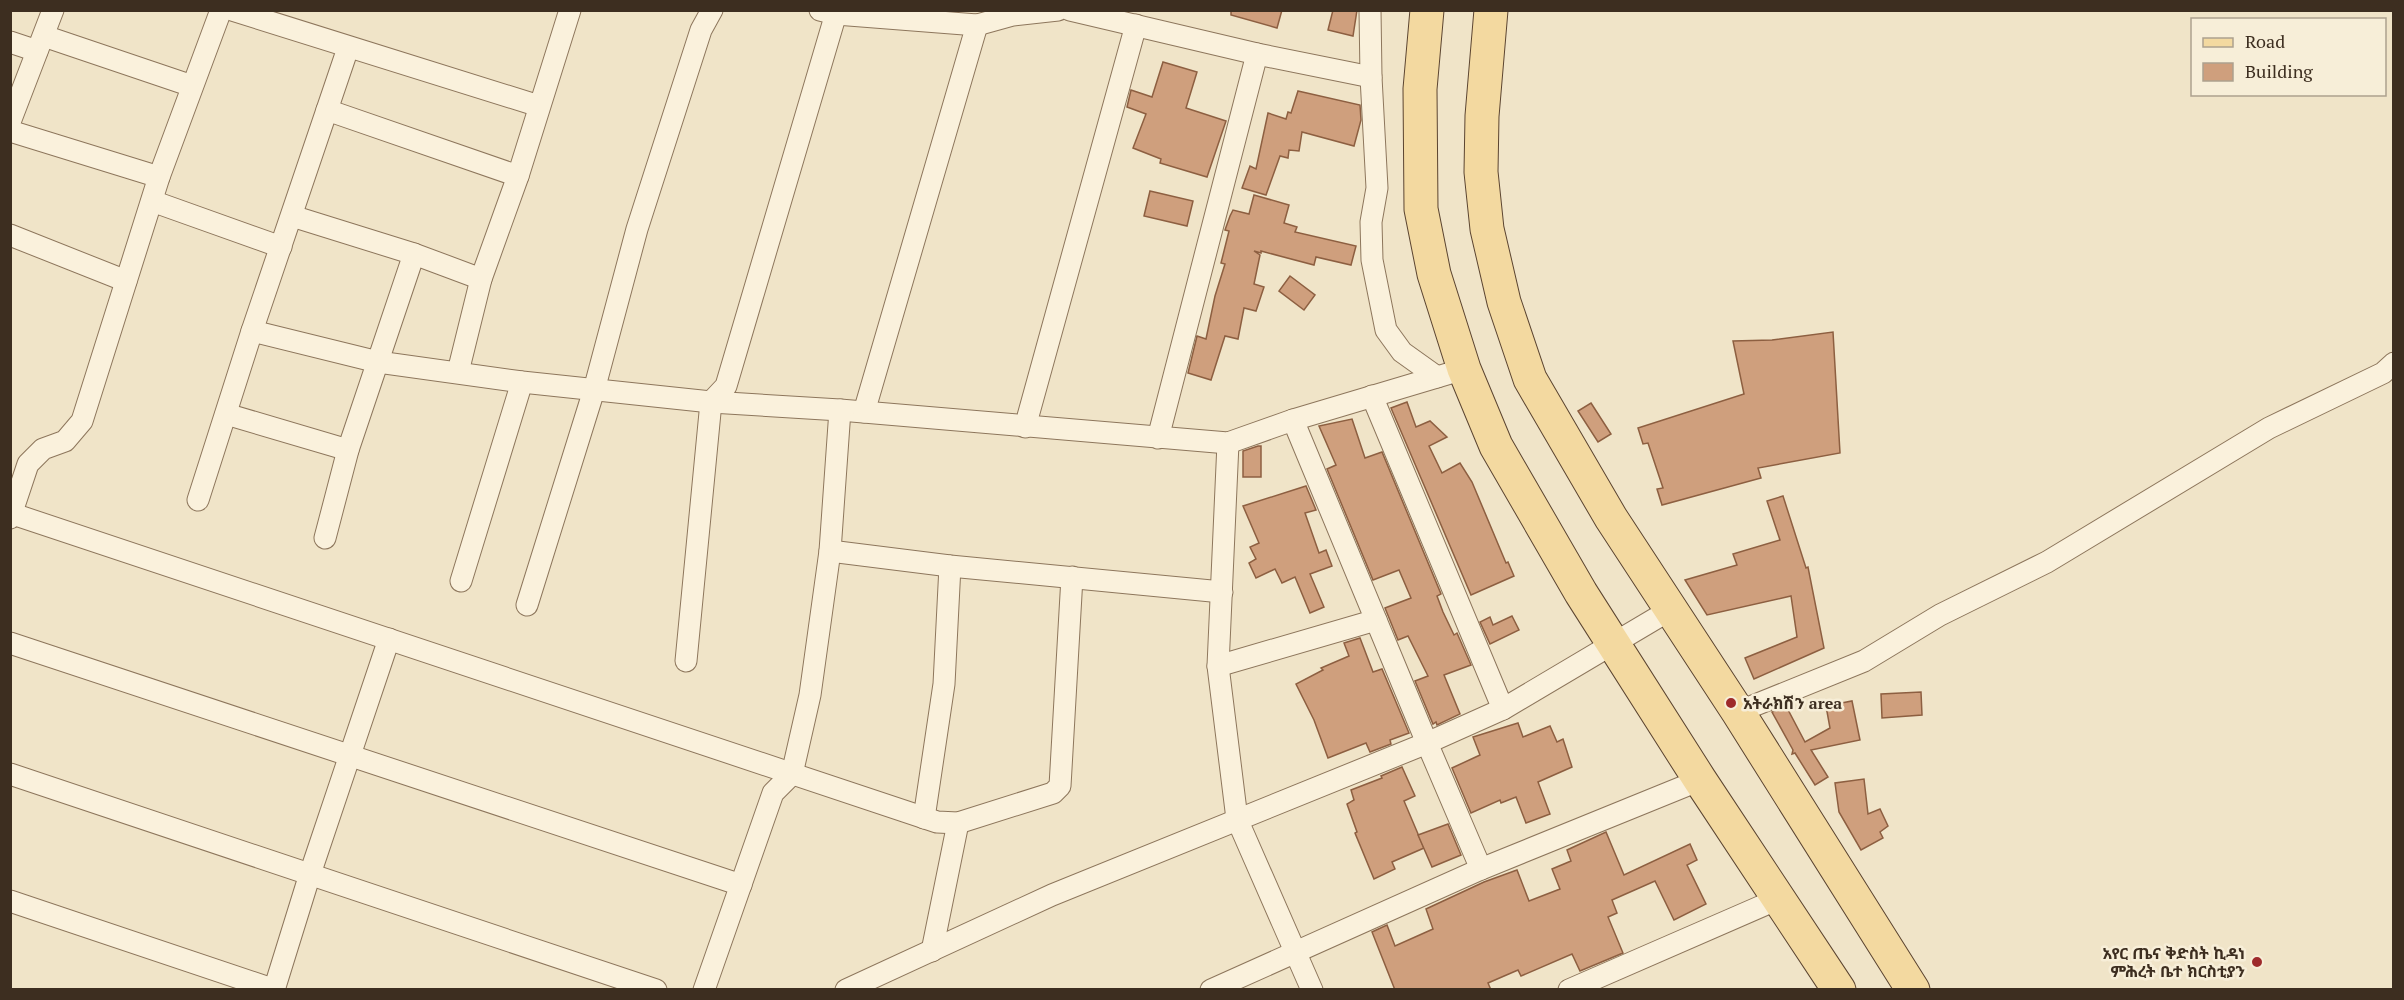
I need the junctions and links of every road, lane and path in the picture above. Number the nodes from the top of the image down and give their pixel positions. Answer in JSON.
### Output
{"nodes":[{"id":1,"x":53,"y":10,"type":"edge"},
{"id":2,"x":221,"y":10,"type":"edge"},
{"id":3,"x":232,"y":10,"type":"edge"},
{"id":4,"x":570,"y":10,"type":"edge"},
{"id":5,"x":712,"y":10,"type":"edge"},
{"id":6,"x":1058,"y":10,"type":"edge"},
{"id":7,"x":1070,"y":10,"type":"edge"},
{"id":8,"x":1370,"y":10,"type":"edge"},
{"id":9,"x":1427,"y":10,"type":"edge"},
{"id":10,"x":1491,"y":10,"type":"edge"},
{"id":11,"x":831,"y":12,"type":"edge"},
{"id":12,"x":286,"y":18,"type":"edge"},
{"id":13,"x":977,"y":25,"type":"junction"},
{"id":14,"x":1136,"y":25,"type":"junction"},
{"id":15,"x":10,"y":42,"type":"edge"},
{"id":16,"x":40,"y":44,"type":"junction"},
{"id":17,"x":348,"y":48,"type":"junction"},
{"id":18,"x":1257,"y":54,"type":"junction"},
{"id":19,"x":1371,"y":77,"type":"junction"},
{"id":20,"x":192,"y":86,"type":"junction"},
{"id":21,"x":539,"y":106,"type":"junction"},
{"id":22,"x":327,"y":110,"type":"junction"},
{"id":23,"x":10,"y":122,"type":"edge"},
{"id":24,"x":10,"y":131,"type":"edge"},
{"id":25,"x":518,"y":176,"type":"junction"},
{"id":26,"x":159,"y":177,"type":"junction"},
{"id":27,"x":152,"y":201,"type":"junction"},
{"id":28,"x":292,"y":216,"type":"junction"},
{"id":29,"x":10,"y":235,"type":"edge"},
{"id":30,"x":281,"y":247,"type":"junction"},
{"id":31,"x":414,"y":254,"type":"junction"},
{"id":32,"x":481,"y":279,"type":"junction"},
{"id":33,"x":126,"y":281,"type":"junction"},
{"id":34,"x":252,"y":331,"type":"junction"},
{"id":35,"x":378,"y":362,"type":"junction"},
{"id":36,"x":2394,"y":363,"type":"edge"},
{"id":37,"x":458,"y":372,"type":"junction"},
{"id":38,"x":1450,"y":373,"type":"junction"},
{"id":39,"x":522,"y":382,"type":"junction"},
{"id":40,"x":594,"y":390,"type":"junction"},
{"id":41,"x":1372,"y":396,"type":"junction"},
{"id":42,"x":711,"y":402,"type":"junction"},
{"id":43,"x":840,"y":410,"type":"junction"},
{"id":44,"x":864,"y":412,"type":"junction"},
{"id":45,"x":226,"y":414,"type":"junction"},
{"id":46,"x":1293,"y":420,"type":"junction"},
{"id":47,"x":1024,"y":427,"type":"junction"},
{"id":48,"x":1158,"y":438,"type":"junction"},
{"id":49,"x":1228,"y":443,"type":"junction"},
{"id":50,"x":348,"y":450,"type":"junction"},
{"id":51,"x":198,"y":500,"type":"dead end"},
{"id":52,"x":11,"y":515,"type":"edge"},
{"id":53,"x":325,"y":538,"type":"dead end"},
{"id":54,"x":830,"y":551,"type":"junction"},
{"id":55,"x":950,"y":566,"type":"junction"},
{"id":56,"x":1072,"y":577,"type":"junction"},
{"id":57,"x":461,"y":581,"type":"dead end"},
{"id":58,"x":1222,"y":592,"type":"junction"},
{"id":59,"x":527,"y":605,"type":"dead end"},
{"id":60,"x":1671,"y":610,"type":"junction"},
{"id":61,"x":1376,"y":620,"type":"junction"},
{"id":62,"x":389,"y":639,"type":"junction"},
{"id":63,"x":1613,"y":643,"type":"junction"},
{"id":64,"x":10,"y":644,"type":"edge"},
{"id":65,"x":686,"y":661,"type":"dead end"},
{"id":66,"x":1218,"y":666,"type":"junction"},
{"id":67,"x":1503,"y":709,"type":"junction"},
{"id":68,"x":1738,"y":712,"type":"junction"},
{"id":69,"x":1426,"y":743,"type":"junction"},
{"id":70,"x":350,"y":756,"type":"junction"},
{"id":71,"x":10,"y":774,"type":"edge"},
{"id":72,"x":792,"y":774,"type":"junction"},
{"id":73,"x":1700,"y":780,"type":"junction"},
{"id":74,"x":924,"y":818,"type":"junction"},
{"id":75,"x":1237,"y":819,"type":"junction"},
{"id":76,"x":958,"y":823,"type":"junction"},
{"id":77,"x":1481,"y":869,"type":"junction"},
{"id":78,"x":310,"y":874,"type":"junction"},
{"id":79,"x":741,"y":885,"type":"junction"},
{"id":80,"x":1779,"y":899,"type":"junction"},
{"id":81,"x":10,"y":901,"type":"edge"},
{"id":82,"x":932,"y":951,"type":"junction"},
{"id":83,"x":1296,"y":952,"type":"junction"},
{"id":84,"x":274,"y":990,"type":"edge"},
{"id":85,"x":656,"y":990,"type":"edge"},
{"id":86,"x":705,"y":990,"type":"edge"},
{"id":87,"x":846,"y":990,"type":"edge"},
{"id":88,"x":1211,"y":990,"type":"edge"},
{"id":89,"x":1312,"y":990,"type":"edge"},
{"id":90,"x":1569,"y":990,"type":"edge"},
{"id":91,"x":1839,"y":990,"type":"edge"},
{"id":92,"x":1913,"y":990,"type":"edge"}],
"edges":[{"from":1,"to":16,"type":"street"},
{"from":2,"to":20,"type":"street"},
{"from":3,"to":12,"type":"street"},
{"from":4,"to":21,"type":"street"},
{"from":5,"to":40,"type":"street"},
{"from":6,"to":13,"type":"street"},
{"from":7,"to":14,"type":"street"},
{"from":8,"to":19,"type":"street"},
{"from":9,"to":38,"type":"main road"},
{"from":10,"to":60,"type":"main road"},
{"from":11,"to":13,"type":"street"},
{"from":11,"to":42,"type":"street"},
{"from":12,"to":17,"type":"street"},
{"from":13,"to":44,"type":"street"},
{"from":14,"to":18,"type":"street"},
{"from":14,"to":47,"type":"street"},
{"from":15,"to":16,"type":"street"},
{"from":16,"to":20,"type":"street"},
{"from":16,"to":23,"type":"street"},
{"from":17,"to":21,"type":"street"},
{"from":17,"to":22,"type":"street"},
{"from":18,"to":19,"type":"street"},
{"from":18,"to":48,"type":"street"},
{"from":19,"to":38,"type":"street"},
{"from":20,"to":26,"type":"street"},
{"from":21,"to":25,"type":"street"},
{"from":22,"to":25,"type":"street"},
{"from":22,"to":28,"type":"street"},
{"from":24,"to":26,"type":"street"},
{"from":25,"to":32,"type":"street"},
{"from":26,"to":27,"type":"street"},
{"from":27,"to":30,"type":"street"},
{"from":27,"to":33,"type":"street"},
{"from":28,"to":30,"type":"street"},
{"from":28,"to":31,"type":"street"},
{"from":29,"to":33,"type":"street"},
{"from":30,"to":34,"type":"street"},
{"from":31,"to":32,"type":"street"},
{"from":31,"to":35,"type":"street"},
{"from":32,"to":37,"type":"street"},
{"from":33,"to":52,"type":"street"},
{"from":34,"to":35,"type":"street"},
{"from":34,"to":45,"type":"street"},
{"from":35,"to":37,"type":"street"},
{"from":35,"to":50,"type":"street"},
{"from":36,"to":68,"type":"street"},
{"from":37,"to":39,"type":"street"},
{"from":38,"to":41,"type":"street"},
{"from":38,"to":63,"type":"main road"},
{"from":39,"to":40,"type":"street"},
{"from":39,"to":57,"type":"street"},
{"from":40,"to":42,"type":"street"},
{"from":40,"to":59,"type":"street"},
{"from":41,"to":46,"type":"street"},
{"from":41,"to":67,"type":"street"},
{"from":42,"to":43,"type":"street"},
{"from":42,"to":65,"type":"street"},
{"from":43,"to":44,"type":"street"},
{"from":43,"to":54,"type":"street"},
{"from":44,"to":47,"type":"street"},
{"from":45,"to":50,"type":"street"},
{"from":45,"to":51,"type":"street"},
{"from":46,"to":49,"type":"street"},
{"from":46,"to":61,"type":"street"},
{"from":47,"to":48,"type":"street"},
{"from":48,"to":49,"type":"street"},
{"from":49,"to":58,"type":"street"},
{"from":50,"to":53,"type":"street"},
{"from":52,"to":62,"type":"street"},
{"from":54,"to":55,"type":"street"},
{"from":54,"to":72,"type":"street"},
{"from":55,"to":56,"type":"street"},
{"from":55,"to":74,"type":"street"},
{"from":56,"to":58,"type":"street"},
{"from":56,"to":76,"type":"street"},
{"from":58,"to":66,"type":"street"},
{"from":60,"to":63,"type":"street"},
{"from":60,"to":68,"type":"main road"},
{"from":61,"to":66,"type":"street"},
{"from":61,"to":69,"type":"street"},
{"from":62,"to":70,"type":"street"},
{"from":62,"to":72,"type":"street"},
{"from":63,"to":67,"type":"street"},
{"from":63,"to":73,"type":"main road"},
{"from":64,"to":70,"type":"street"},
{"from":66,"to":75,"type":"street"},
{"from":67,"to":69,"type":"street"},
{"from":68,"to":92,"type":"main road"},
{"from":69,"to":75,"type":"street"},
{"from":69,"to":77,"type":"street"},
{"from":70,"to":78,"type":"street"},
{"from":70,"to":79,"type":"street"},
{"from":71,"to":78,"type":"street"},
{"from":72,"to":74,"type":"street"},
{"from":72,"to":79,"type":"street"},
{"from":73,"to":77,"type":"street"},
{"from":73,"to":80,"type":"main road"},
{"from":74,"to":76,"type":"street"},
{"from":75,"to":82,"type":"street"},
{"from":75,"to":83,"type":"street"},
{"from":76,"to":82,"type":"street"},
{"from":77,"to":83,"type":"street"},
{"from":78,"to":84,"type":"street"},
{"from":78,"to":85,"type":"street"},
{"from":79,"to":86,"type":"street"},
{"from":80,"to":90,"type":"street"},
{"from":80,"to":91,"type":"main road"},
{"from":81,"to":84,"type":"street"},
{"from":82,"to":87,"type":"street"},
{"from":83,"to":88,"type":"street"},
{"from":83,"to":89,"type":"street"}]}
